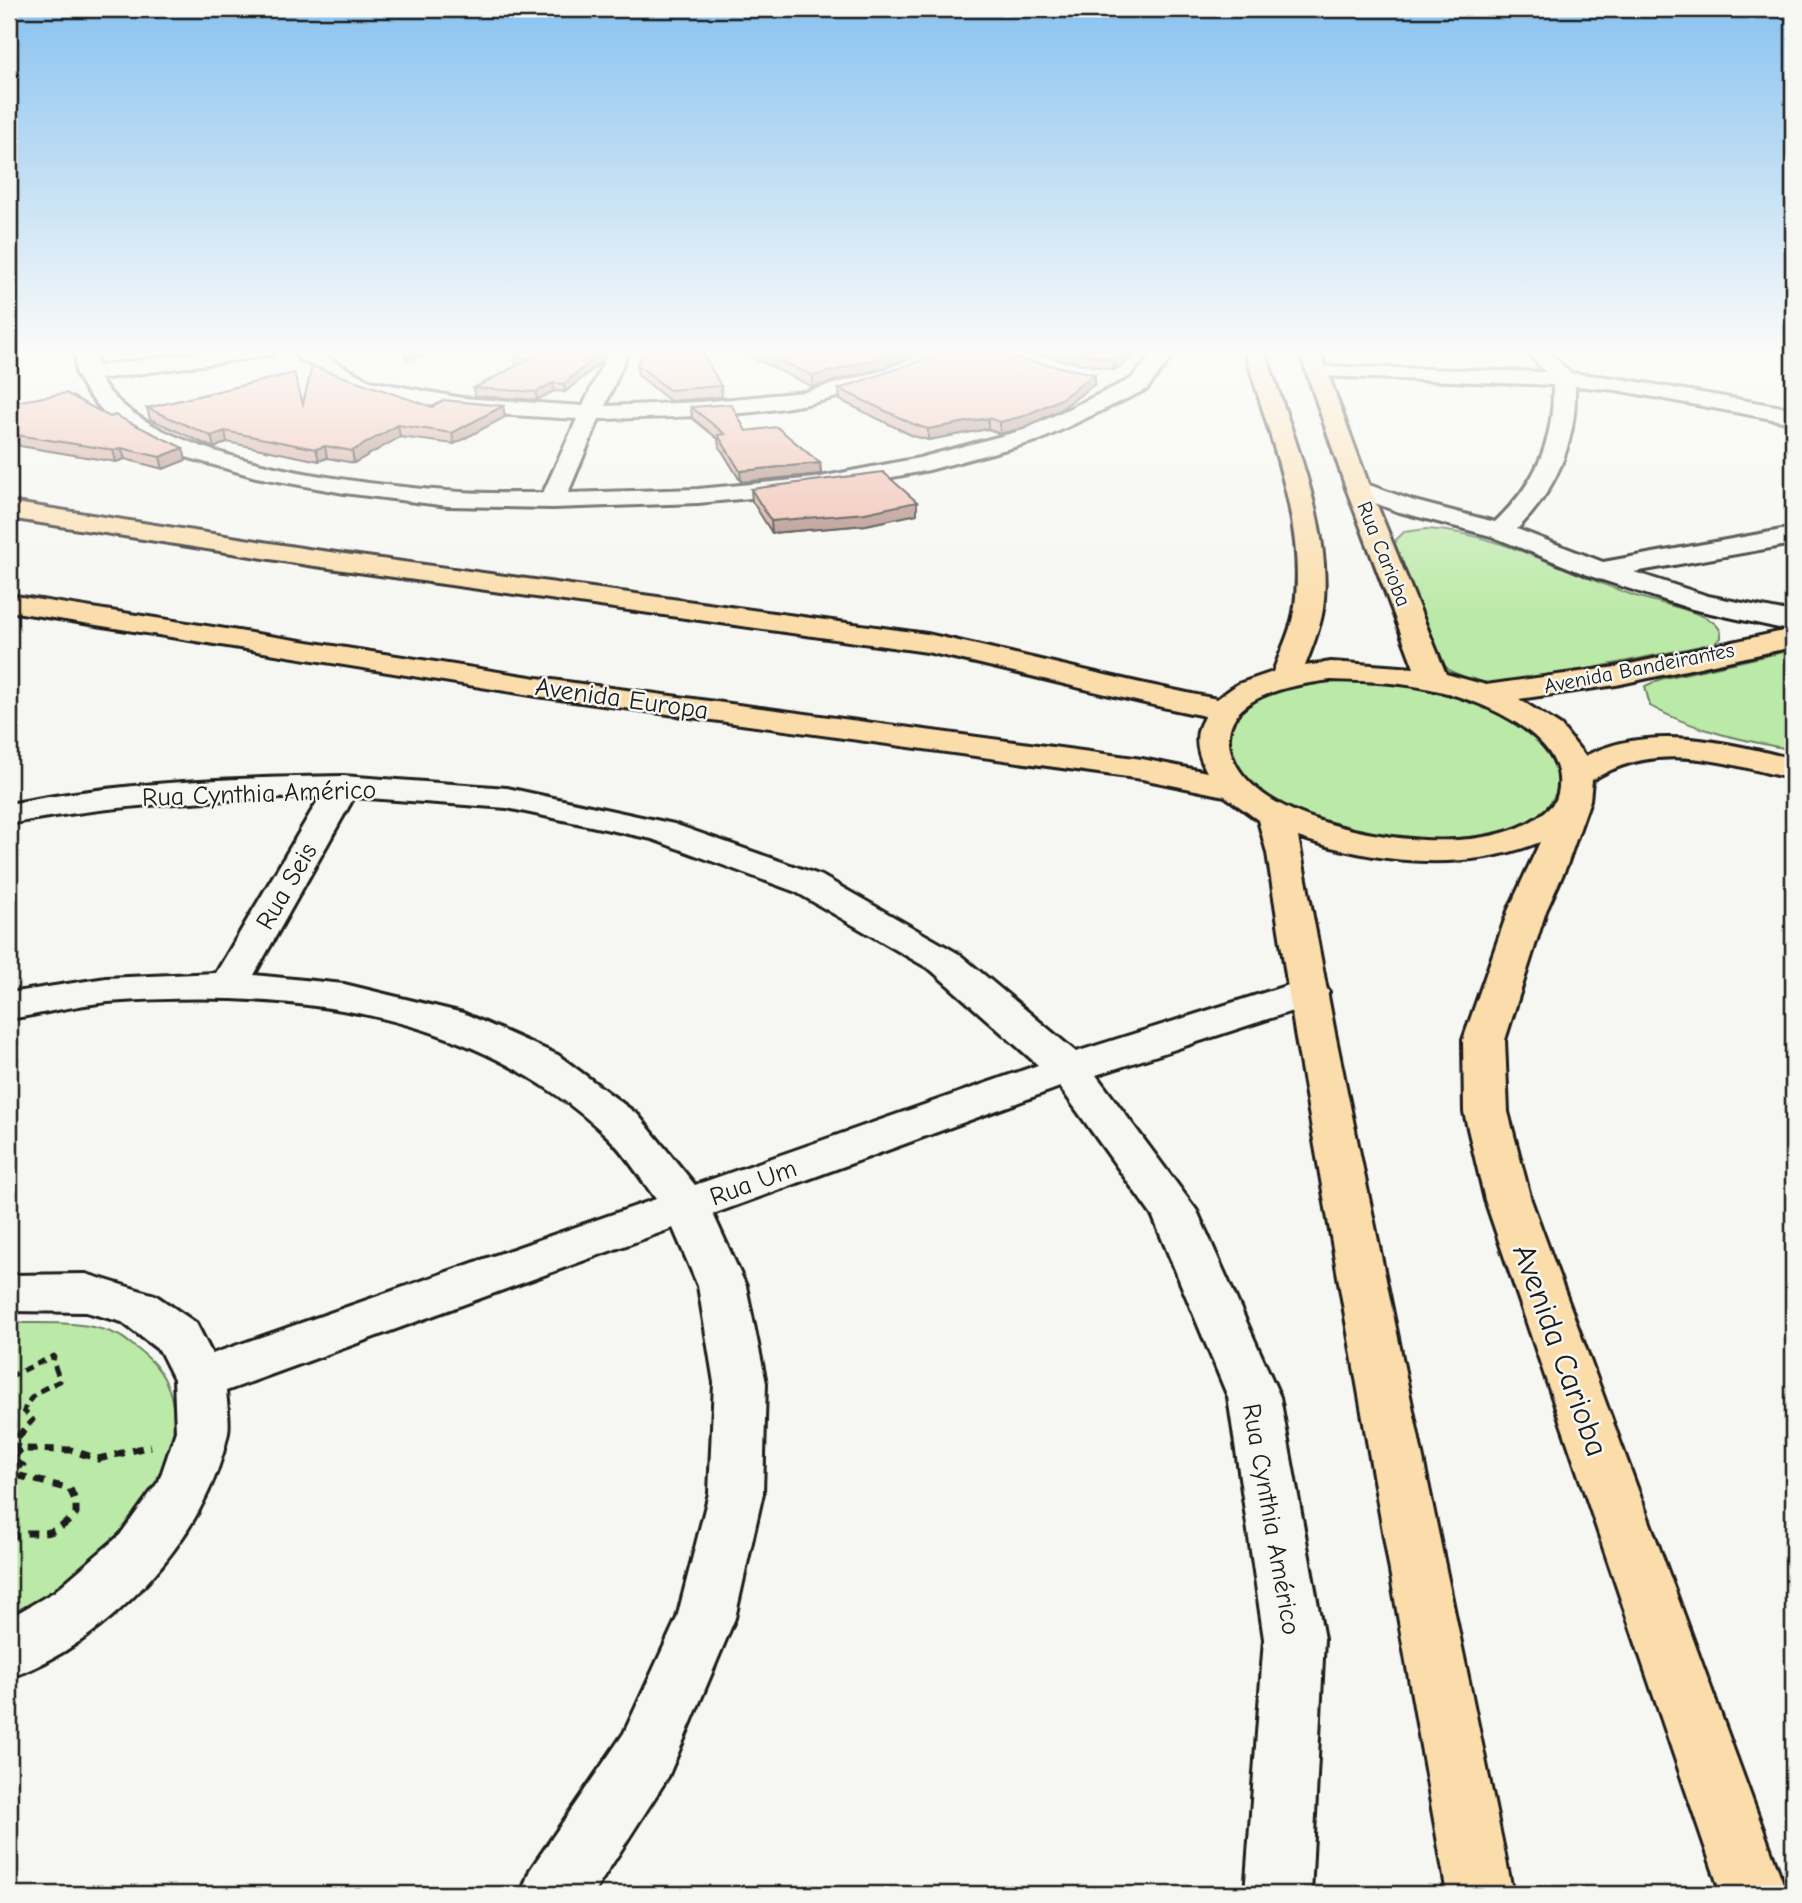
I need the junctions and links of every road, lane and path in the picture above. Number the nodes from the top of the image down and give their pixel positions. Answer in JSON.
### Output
{"nodes":[{"id":1,"x":165,"y":439,"type":"edge"},
{"id":2,"x":580,"y":439,"type":"edge"},
{"id":3,"x":1018,"y":439,"type":"edge"},
{"id":4,"x":1281,"y":439,"type":"edge"},
{"id":5,"x":1341,"y":439,"type":"edge"},
{"id":6,"x":1557,"y":439,"type":"edge"},
{"id":7,"x":1358,"y":488,"type":"junction"},
{"id":8,"x":552,"y":501,"type":"junction"},
{"id":9,"x":9,"y":510,"type":"edge"},
{"id":10,"x":1464,"y":523,"type":"junction"},
{"id":11,"x":1375,"y":530,"type":"junction"},
{"id":12,"x":1500,"y":531,"type":"junction"},
{"id":13,"x":1793,"y":536,"type":"edge"},
{"id":14,"x":1600,"y":569,"type":"junction"},
{"id":15,"x":9,"y":603,"type":"edge"},
{"id":16,"x":1702,"y":603,"type":"junction"},
{"id":17,"x":1793,"y":622,"type":"edge"},
{"id":18,"x":1793,"y":638,"type":"edge"},
{"id":19,"x":1755,"y":646,"type":"junction"},
{"id":20,"x":1286,"y":678,"type":"junction"},
{"id":21,"x":1433,"y":679,"type":"junction"},
{"id":22,"x":1484,"y":695,"type":"junction"},
{"id":23,"x":1223,"y":710,"type":"junction"},
{"id":24,"x":1793,"y":769,"type":"edge"},
{"id":25,"x":343,"y":786,"type":"junction"},
{"id":26,"x":1575,"y":788,"type":"junction"},
{"id":27,"x":1255,"y":802,"type":"junction"},
{"id":28,"x":9,"y":814,"type":"edge"},
{"id":29,"x":229,"y":985,"type":"junction"},
{"id":30,"x":1309,"y":992,"type":"junction"},
{"id":31,"x":9,"y":1006,"type":"edge"},
{"id":32,"x":1069,"y":1069,"type":"junction"},
{"id":33,"x":686,"y":1205,"type":"junction"},
{"id":34,"x":9,"y":1293,"type":"edge"},
{"id":35,"x":9,"y":1377,"type":"edge"},
{"id":36,"x":200,"y":1379,"type":"junction"},
{"id":37,"x":202,"y":1431,"type":"junction"},
{"id":38,"x":21,"y":1449,"type":"junction"},
{"id":39,"x":9,"y":1538,"type":"edge"},
{"id":40,"x":9,"y":1650,"type":"edge"},
{"id":41,"x":554,"y":1894,"type":"edge"},
{"id":42,"x":1278,"y":1894,"type":"edge"},
{"id":43,"x":1480,"y":1894,"type":"edge"},
{"id":44,"x":1754,"y":1894,"type":"edge"}],
"edges":[{"from":1,"to":8,"type":"street"},
{"from":2,"to":8,"type":"street"},
{"from":3,"to":8,"type":"street"},
{"from":4,"to":20,"type":"main road"},
{"from":5,"to":7,"type":"main road","name":"Rua Carioba"},
{"from":6,"to":12,"type":"street"},
{"from":7,"to":10,"type":"street"},
{"from":7,"to":11,"type":"main road","name":"Rua Carioba"},
{"from":9,"to":23,"type":"main road"},
{"from":10,"to":11,"type":"street"},
{"from":10,"to":12,"type":"street"},
{"from":11,"to":21,"type":"main road","name":"Rua Carioba"},
{"from":12,"to":14,"type":"street"},
{"from":13,"to":14,"type":"street"},
{"from":14,"to":16,"type":"street"},
{"from":15,"to":27,"type":"main road","name":"Avenida Europa"},
{"from":16,"to":17,"type":"street"},
{"from":16,"to":19,"type":"street"},
{"from":18,"to":19,"type":"main road","name":"Avenida Bandeirantes"},
{"from":19,"to":22,"type":"main road","name":"Avenida Bandeirantes"},
{"from":20,"to":21,"type":"main road"},
{"from":20,"to":23,"type":"main road"},
{"from":21,"to":22,"type":"main road"},
{"from":22,"to":26,"type":"main road"},
{"from":23,"to":27,"type":"main road"},
{"from":24,"to":26,"type":"main road"},
{"from":25,"to":28,"type":"street","name":"Rua Cynthia Américo"},
{"from":25,"to":29,"type":"street","name":"Rua Seis"},
{"from":25,"to":32,"type":"street","name":"Rua Cynthia Américo"},
{"from":26,"to":27,"type":"main road","name":"Avenida Europa"},
{"from":26,"to":44,"type":"main road","name":"Avenida Carioba"},
{"from":27,"to":30,"type":"main road"},
{"from":29,"to":31,"type":"street"},
{"from":29,"to":33,"type":"street"},
{"from":30,"to":32,"type":"street","name":"Rua Um"},
{"from":30,"to":43,"type":"main road"},
{"from":32,"to":33,"type":"street","name":"Rua Um"},
{"from":32,"to":42,"type":"street","name":"Rua Cynthia Américo"},
{"from":33,"to":36,"type":"street","name":"Rua Um"},
{"from":33,"to":41,"type":"street"},
{"from":34,"to":36,"type":"street"},
{"from":35,"to":38,"type":"path"},
{"from":36,"to":37,"type":"street"},
{"from":37,"to":38,"type":"path"},
{"from":37,"to":40,"type":"street"},
{"from":38,"to":39,"type":"path"}]}
